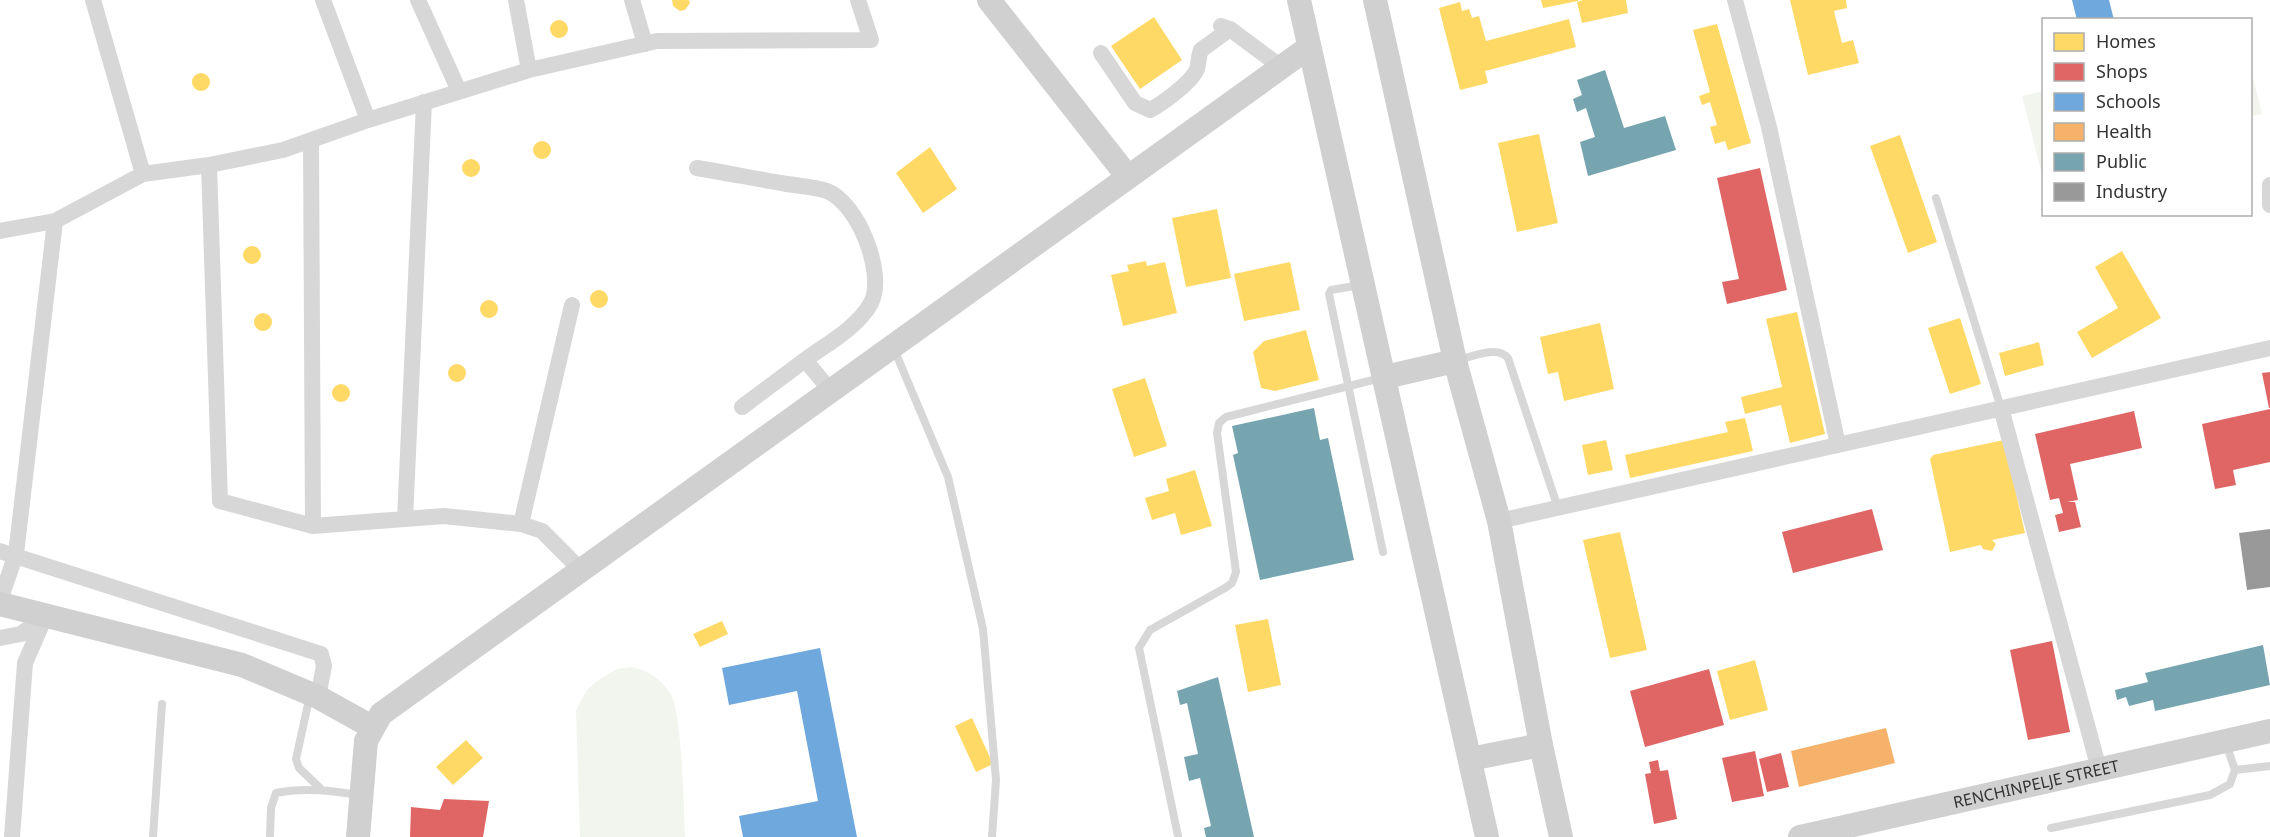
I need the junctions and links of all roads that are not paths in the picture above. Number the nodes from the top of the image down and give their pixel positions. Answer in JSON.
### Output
{"nodes":[{"id":1,"x":93,"y":0,"type":"edge"},
{"id":2,"x":323,"y":0,"type":"edge"},
{"id":3,"x":418,"y":0,"type":"edge"},
{"id":4,"x":516,"y":0,"type":"edge"},
{"id":5,"x":633,"y":0,"type":"edge"},
{"id":6,"x":858,"y":0,"type":"edge"},
{"id":7,"x":990,"y":0,"type":"edge"},
{"id":8,"x":1299,"y":0,"type":"edge"},
{"id":9,"x":1375,"y":0,"type":"edge"},
{"id":10,"x":1735,"y":0,"type":"edge"},
{"id":11,"x":645,"y":44,"type":"junction"},
{"id":12,"x":1308,"y":48,"type":"junction"},
{"id":13,"x":1101,"y":53,"type":"dead end"},
{"id":14,"x":1281,"y":67,"type":"junction"},
{"id":15,"x":529,"y":70,"type":"junction"},
{"id":16,"x":459,"y":91,"type":"junction"},
{"id":17,"x":423,"y":102,"type":"junction"},
{"id":18,"x":368,"y":120,"type":"junction"},
{"id":19,"x":311,"y":140,"type":"junction"},
{"id":20,"x":209,"y":165,"type":"junction"},
{"id":21,"x":697,"y":168,"type":"dead end"},
{"id":22,"x":143,"y":174,"type":"junction"},
{"id":23,"x":1128,"y":177,"type":"junction"},
{"id":24,"x":2270,"y":185,"type":"edge"},
{"id":25,"x":1936,"y":198,"type":"dead end"},
{"id":26,"x":2270,"y":205,"type":"edge"},
{"id":27,"x":55,"y":221,"type":"junction"},
{"id":28,"x":0,"y":231,"type":"edge"},
{"id":29,"x":1363,"y":284,"type":"junction"},
{"id":30,"x":572,"y":305,"type":"dead end"},
{"id":31,"x":892,"y":346,"type":"junction"},
{"id":32,"x":2270,"y":348,"type":"edge"},
{"id":33,"x":806,"y":360,"type":"junction"},
{"id":34,"x":1455,"y":361,"type":"junction"},
{"id":35,"x":1385,"y":377,"type":"junction"},
{"id":36,"x":1348,"y":387,"type":"junction"},
{"id":37,"x":830,"y":390,"type":"junction"},
{"id":38,"x":742,"y":407,"type":"dead end"},
{"id":39,"x":2001,"y":408,"type":"junction"},
{"id":40,"x":1838,"y":445,"type":"junction"},
{"id":41,"x":1558,"y":508,"type":"junction"},
{"id":42,"x":405,"y":519,"type":"junction"},
{"id":43,"x":1499,"y":521,"type":"junction"},
{"id":44,"x":521,"y":524,"type":"junction"},
{"id":45,"x":313,"y":526,"type":"junction"},
{"id":46,"x":1383,"y":552,"type":"dead end"},
{"id":47,"x":8,"y":553,"type":"edge"},
{"id":48,"x":581,"y":570,"type":"junction"},
{"id":49,"x":0,"y":602,"type":"edge"},
{"id":50,"x":45,"y":617,"type":"junction"},
{"id":51,"x":0,"y":638,"type":"edge"},
{"id":52,"x":314,"y":696,"type":"junction"},
{"id":53,"x":162,"y":704,"type":"dead end"},
{"id":54,"x":372,"y":727,"type":"junction"},
{"id":55,"x":2270,"y":731,"type":"edge"},
{"id":56,"x":2225,"y":741,"type":"junction"},
{"id":57,"x":1541,"y":746,"type":"junction"},
{"id":58,"x":1470,"y":759,"type":"junction"},
{"id":59,"x":2270,"y":766,"type":"edge"},
{"id":60,"x":2099,"y":769,"type":"junction"},
{"id":61,"x":2235,"y":770,"type":"junction"},
{"id":62,"x":322,"y":790,"type":"junction"},
{"id":63,"x":361,"y":795,"type":"junction"},
{"id":64,"x":2050,"y":828,"type":"dead end"},
{"id":65,"x":1864,"y":829,"type":"edge"},
{"id":66,"x":1178,"y":836,"type":"edge"},
{"id":67,"x":12,"y":837,"type":"edge"},
{"id":68,"x":153,"y":837,"type":"edge"},
{"id":69,"x":270,"y":837,"type":"edge"},
{"id":70,"x":358,"y":837,"type":"edge"},
{"id":71,"x":992,"y":837,"type":"edge"},
{"id":72,"x":1487,"y":837,"type":"edge"},
{"id":73,"x":1561,"y":837,"type":"edge"},
{"id":74,"x":1800,"y":837,"type":"edge"}],
"edges":[{"from":1,"to":22,"type":"street"},
{"from":2,"to":18,"type":"street"},
{"from":3,"to":16,"type":"street"},
{"from":4,"to":15,"type":"street"},
{"from":5,"to":11,"type":"street"},
{"from":6,"to":11,"type":"street"},
{"from":7,"to":23,"type":"street"},
{"from":8,"to":12,"type":"street"},
{"from":9,"to":34,"type":"street"},
{"from":10,"to":40,"type":"street"},
{"from":11,"to":15,"type":"street"},
{"from":12,"to":14,"type":"street"},
{"from":12,"to":29,"type":"street"},
{"from":13,"to":14,"type":"street"},
{"from":14,"to":23,"type":"street"},
{"from":15,"to":16,"type":"street"},
{"from":16,"to":17,"type":"street"},
{"from":17,"to":18,"type":"street"},
{"from":17,"to":42,"type":"street"},
{"from":18,"to":19,"type":"street"},
{"from":19,"to":20,"type":"street"},
{"from":19,"to":45,"type":"street"},
{"from":20,"to":22,"type":"street"},
{"from":20,"to":45,"type":"street"},
{"from":21,"to":33,"type":"street"},
{"from":22,"to":27,"type":"street"},
{"from":23,"to":31,"type":"street"},
{"from":24,"to":26,"type":"street"},
{"from":25,"to":39,"type":"lane"},
{"from":27,"to":28,"type":"street"},
{"from":27,"to":47,"type":"street"},
{"from":29,"to":35,"type":"street"},
{"from":29,"to":36,"type":"lane"},
{"from":30,"to":44,"type":"street"},
{"from":31,"to":37,"type":"street"},
{"from":31,"to":71,"type":"lane"},
{"from":32,"to":39,"type":"street"},
{"from":33,"to":37,"type":"street"},
{"from":33,"to":38,"type":"street"},
{"from":34,"to":35,"type":"street"},
{"from":34,"to":41,"type":"lane"},
{"from":34,"to":43,"type":"street"},
{"from":35,"to":36,"type":"lane"},
{"from":35,"to":58,"type":"street"},
{"from":36,"to":46,"type":"lane"},
{"from":36,"to":66,"type":"lane"},
{"from":37,"to":48,"type":"street"},
{"from":39,"to":40,"type":"street"},
{"from":39,"to":60,"type":"street"},
{"from":40,"to":41,"type":"street"},
{"from":41,"to":43,"type":"street"},
{"from":42,"to":44,"type":"street"},
{"from":42,"to":45,"type":"street"},
{"from":43,"to":57,"type":"street"},
{"from":44,"to":48,"type":"street"},
{"from":47,"to":49,"type":"street"},
{"from":47,"to":52,"type":"street"},
{"from":48,"to":54,"type":"street"},
{"from":49,"to":50,"type":"street"},
{"from":50,"to":51,"type":"street"},
{"from":50,"to":52,"type":"street"},
{"from":50,"to":67,"type":"street"},
{"from":52,"to":54,"type":"street"},
{"from":52,"to":62,"type":"lane"},
{"from":53,"to":68,"type":"lane"},
{"from":54,"to":63,"type":"street"},
{"from":55,"to":56,"type":"street","name":"RENCHINPELJE STREET"},
{"from":56,"to":60,"type":"street","name":"RENCHINPELJE STREET"},
{"from":56,"to":61,"type":"lane"},
{"from":57,"to":58,"type":"street"},
{"from":57,"to":73,"type":"street"},
{"from":58,"to":72,"type":"street"},
{"from":59,"to":61,"type":"lane"},
{"from":60,"to":65,"type":"street","name":"RENCHINPELJE STREET"},
{"from":61,"to":64,"type":"lane"},
{"from":62,"to":63,"type":"lane"},
{"from":62,"to":69,"type":"lane"},
{"from":63,"to":70,"type":"street"},
{"from":65,"to":74,"type":"street","name":"RENCHINPELJE STREET"}]}
